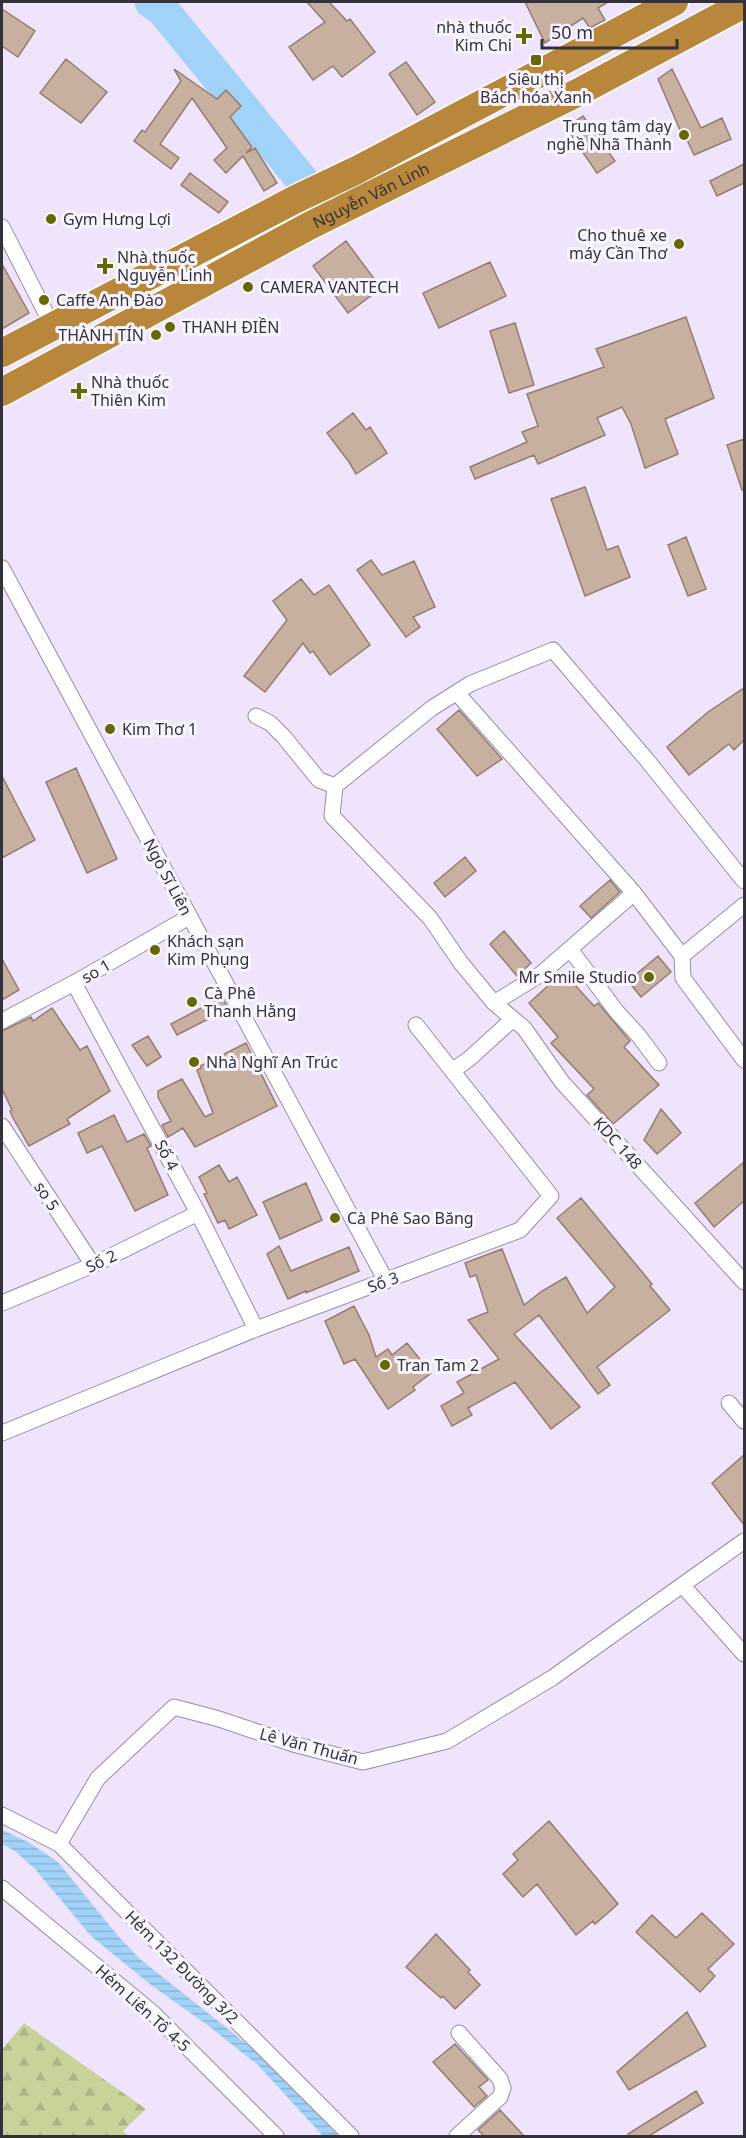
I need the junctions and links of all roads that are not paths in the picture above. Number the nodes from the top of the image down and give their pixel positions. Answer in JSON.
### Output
{"nodes":[{"id":1,"x":674,"y":2,"type":"edge"},
{"id":2,"x":744,"y":4,"type":"edge"},
{"id":3,"x":2,"y":227,"type":"edge"},
{"id":4,"x":7,"y":250,"type":"edge"},
{"id":5,"x":52,"y":325,"type":"junction"},
{"id":6,"x":2,"y":353,"type":"edge"},
{"id":7,"x":2,"y":392,"type":"edge"},
{"id":8,"x":2,"y":568,"type":"edge"},
{"id":9,"x":457,"y":693,"type":"junction"},
{"id":10,"x":256,"y":716,"type":"dead end"},
{"id":11,"x":335,"y":786,"type":"junction"},
{"id":12,"x":744,"y":881,"type":"edge"},
{"id":13,"x":634,"y":892,"type":"junction"},
{"id":14,"x":744,"y":905,"type":"edge"},
{"id":15,"x":189,"y":917,"type":"junction"},
{"id":16,"x":570,"y":948,"type":"junction"},
{"id":17,"x":682,"y":956,"type":"junction"},
{"id":18,"x":74,"y":983,"type":"junction"},
{"id":19,"x":494,"y":1003,"type":"junction"},
{"id":20,"x":513,"y":1019,"type":"junction"},
{"id":21,"x":2,"y":1021,"type":"edge"},
{"id":22,"x":416,"y":1025,"type":"dead end"},
{"id":23,"x":744,"y":1060,"type":"edge"},
{"id":24,"x":659,"y":1063,"type":"dead end"},
{"id":25,"x":452,"y":1071,"type":"junction"},
{"id":26,"x":2,"y":1126,"type":"edge"},
{"id":27,"x":198,"y":1213,"type":"junction"},
{"id":28,"x":93,"y":1265,"type":"junction"},
{"id":29,"x":386,"y":1281,"type":"junction"},
{"id":30,"x":744,"y":1282,"type":"edge"},
{"id":31,"x":2,"y":1303,"type":"edge"},
{"id":32,"x":256,"y":1329,"type":"junction"},
{"id":33,"x":729,"y":1403,"type":"dead end"},
{"id":34,"x":744,"y":1420,"type":"edge"},
{"id":35,"x":2,"y":1433,"type":"edge"},
{"id":36,"x":744,"y":1540,"type":"edge"},
{"id":37,"x":683,"y":1586,"type":"junction"},
{"id":38,"x":744,"y":1654,"type":"edge"},
{"id":39,"x":2,"y":1815,"type":"edge"},
{"id":40,"x":59,"y":1844,"type":"junction"},
{"id":41,"x":2,"y":1888,"type":"edge"},
{"id":42,"x":459,"y":2033,"type":"dead end"},
{"id":43,"x":276,"y":2136,"type":"edge"},
{"id":44,"x":351,"y":2136,"type":"edge"},
{"id":45,"x":457,"y":2136,"type":"edge"}],
"edges":[{"from":1,"to":5,"type":"highway","name":"Nguyễn Văn Linh"},
{"from":2,"to":7,"type":"highway","name":"Nguyễn Văn Linh"},
{"from":3,"to":4,"type":"street"},
{"from":4,"to":5,"type":"street"},
{"from":5,"to":6,"type":"highway","name":"Nguyễn Văn Linh"},
{"from":8,"to":15,"type":"street","name":"Ngô Sĩ Liên"},
{"from":9,"to":11,"type":"street"},
{"from":9,"to":12,"type":"street"},
{"from":9,"to":13,"type":"street"},
{"from":10,"to":11,"type":"street"},
{"from":11,"to":19,"type":"street","name":"KDC 148"},
{"from":13,"to":16,"type":"street"},
{"from":13,"to":17,"type":"street"},
{"from":14,"to":17,"type":"street"},
{"from":15,"to":18,"type":"street","name":"so 1"},
{"from":15,"to":29,"type":"street","name":"Ngô Sĩ Liên"},
{"from":16,"to":19,"type":"street"},
{"from":16,"to":24,"type":"street"},
{"from":17,"to":23,"type":"street"},
{"from":18,"to":21,"type":"street","name":"so 1"},
{"from":18,"to":27,"type":"street","name":"Số 4"},
{"from":19,"to":20,"type":"street","name":"KDC 148"},
{"from":20,"to":25,"type":"street"},
{"from":20,"to":30,"type":"street","name":"KDC 148"},
{"from":22,"to":25,"type":"street","name":"Số 3"},
{"from":25,"to":29,"type":"street","name":"Số 3"},
{"from":26,"to":28,"type":"street","name":"so 5"},
{"from":27,"to":28,"type":"street","name":"Số 2"},
{"from":27,"to":32,"type":"street","name":"Số 4"},
{"from":28,"to":31,"type":"street","name":"Số 2"},
{"from":29,"to":32,"type":"street","name":"Số 3"},
{"from":32,"to":35,"type":"street","name":"Số 3"},
{"from":33,"to":34,"type":"street"},
{"from":36,"to":37,"type":"street","name":"Lê Văn Thuấn"},
{"from":37,"to":38,"type":"street"},
{"from":37,"to":40,"type":"street","name":"Lê Văn Thuấn"},
{"from":39,"to":40,"type":"street","name":"Hẻm 132 Đường 3/2"},
{"from":40,"to":44,"type":"street","name":"Hẻm 132 Đường 3/2"},
{"from":41,"to":43,"type":"street","name":"Hẻm Liên Tổ 4-5"},
{"from":42,"to":45,"type":"street"}]}
